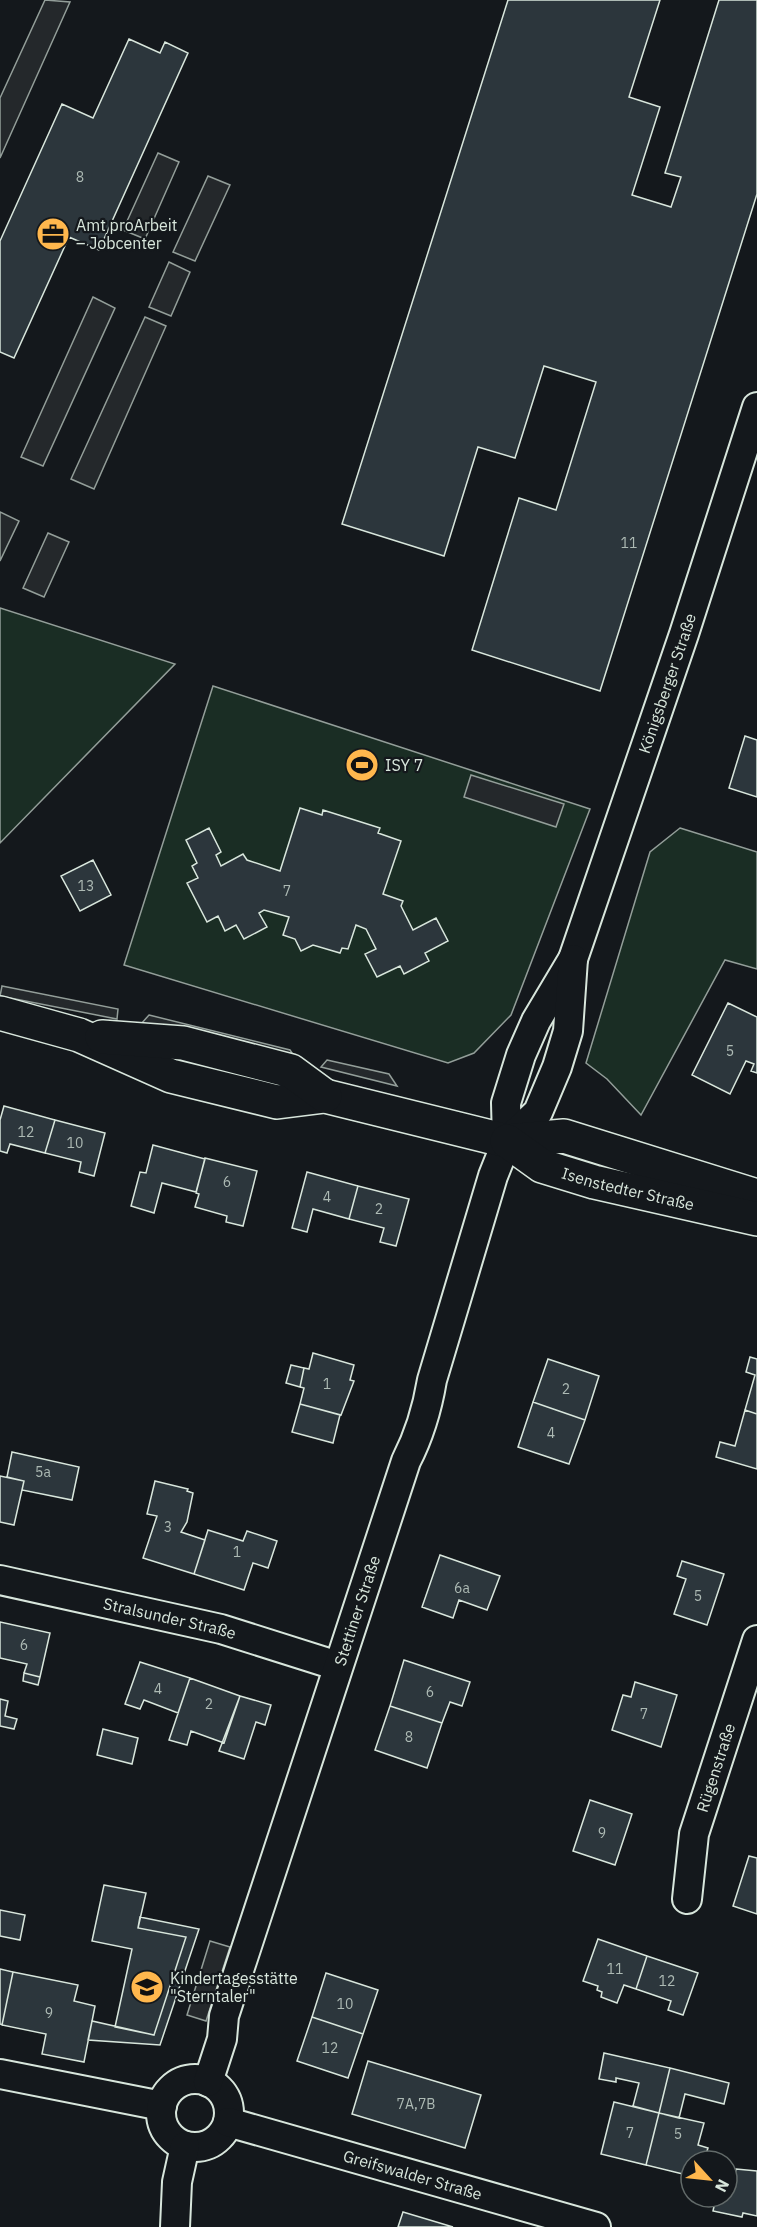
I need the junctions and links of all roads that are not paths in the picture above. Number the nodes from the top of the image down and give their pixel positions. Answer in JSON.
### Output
{"nodes":[{"id":1,"x":757,"y":407,"type":"edge"},
{"id":2,"x":573,"y":959,"type":"junction"},
{"id":3,"x":0,"y":1013,"type":"edge"},
{"id":4,"x":507,"y":1141,"type":"junction"},
{"id":5,"x":757,"y":1196,"type":"edge"},
{"id":6,"x":757,"y":1219,"type":"edge"},
{"id":7,"x":0,"y":1580,"type":"edge"},
{"id":8,"x":757,"y":1640,"type":"edge"},
{"id":9,"x":338,"y":1666,"type":"junction"},
{"id":10,"x":687,"y":1899,"type":"dead end"},
{"id":11,"x":0,"y":2074,"type":"edge"},
{"id":12,"x":208,"y":2082,"type":"junction"},
{"id":13,"x":162,"y":2106,"type":"junction"},
{"id":14,"x":228,"y":2122,"type":"junction"},
{"id":15,"x":185,"y":2146,"type":"junction"},
{"id":16,"x":175,"y":2227,"type":"edge"},
{"id":17,"x":596,"y":2227,"type":"edge"}],
"edges":[{"from":1,"to":2,"type":"street","name":"Königsberger Straße"},
{"from":2,"to":4,"type":"street","name":"Königsberger Straße"},
{"from":2,"to":4,"type":"street","name":"Königsberger Straße"},
{"from":3,"to":4,"type":"street","name":"Isenstedter Straße"},
{"from":4,"to":5,"type":"street","name":"Isenstedter Straße"},
{"from":4,"to":6,"type":"street","name":"Isenstedter Straße"},
{"from":4,"to":9,"type":"street","name":"Stettiner Straße"},
{"from":7,"to":9,"type":"street","name":"Stralsunder Straße"},
{"from":8,"to":10,"type":"street","name":"Rügenstraße"},
{"from":9,"to":12,"type":"street","name":"Stettiner Straße"},
{"from":11,"to":13,"type":"street"},
{"from":12,"to":13,"type":"street"},
{"from":12,"to":14,"type":"street"},
{"from":13,"to":15,"type":"street"},
{"from":14,"to":15,"type":"street"},
{"from":14,"to":17,"type":"street","name":"Greifswalder Straße"},
{"from":15,"to":16,"type":"street"}]}
